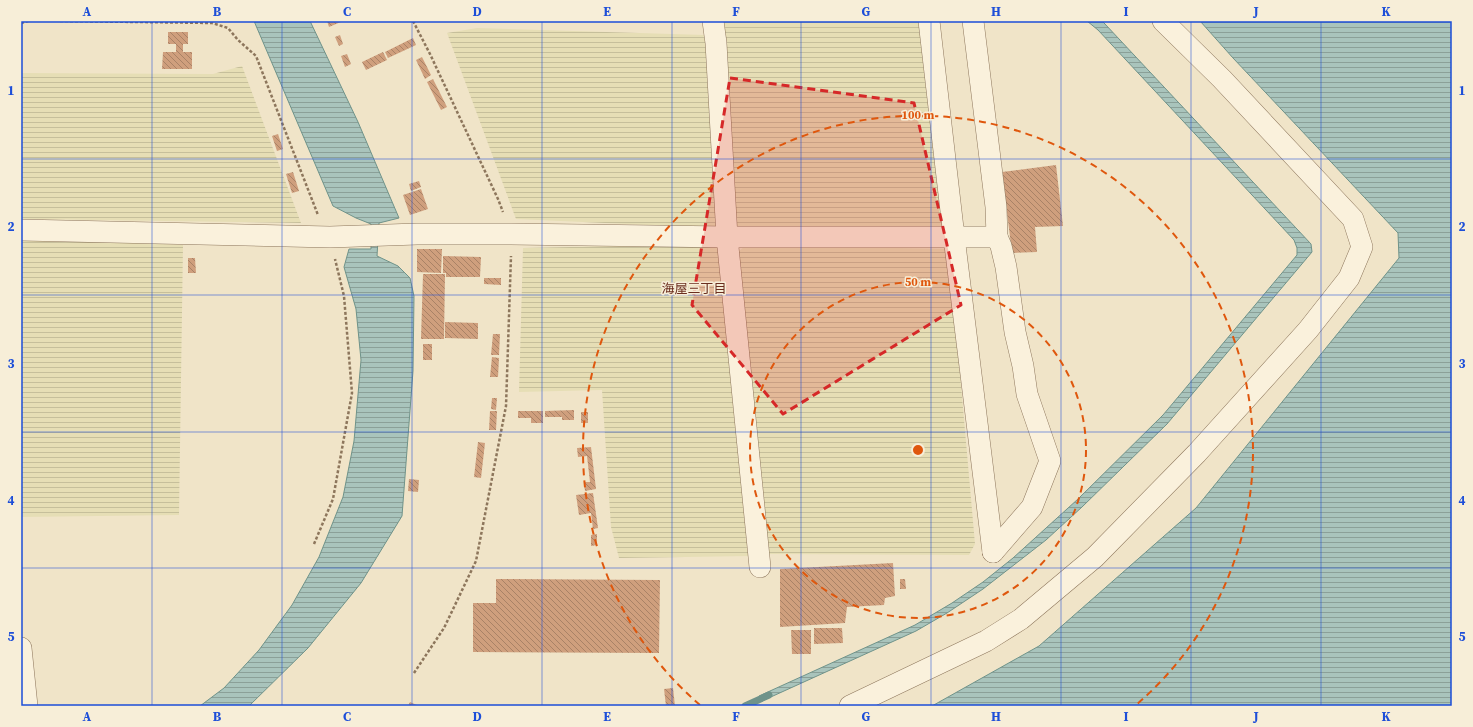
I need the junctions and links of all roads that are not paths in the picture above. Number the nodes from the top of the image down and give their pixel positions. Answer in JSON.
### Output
{"nodes":[{"id":1,"x":712,"y":21,"type":"edge"},
{"id":2,"x":929,"y":21,"type":"edge"},
{"id":3,"x":973,"y":21,"type":"edge"},
{"id":4,"x":1163,"y":21,"type":"edge"},
{"id":5,"x":21,"y":230,"type":"edge"},
{"id":6,"x":727,"y":237,"type":"junction"},
{"id":7,"x":954,"y":237,"type":"junction"},
{"id":8,"x":997,"y":237,"type":"junction"},
{"id":9,"x":760,"y":567,"type":"dead end"},
{"id":10,"x":21,"y":648,"type":"edge"},
{"id":11,"x":27,"y":706,"type":"edge"},
{"id":12,"x":850,"y":706,"type":"edge"}],
"edges":[{"from":1,"to":6,"type":"street"},
{"from":2,"to":7,"type":"street"},
{"from":3,"to":8,"type":"street"},
{"from":4,"to":12,"type":"street"},
{"from":5,"to":6,"type":"street"},
{"from":6,"to":7,"type":"street"},
{"from":6,"to":9,"type":"street"},
{"from":7,"to":8,"type":"street"},
{"from":7,"to":8,"type":"street"},
{"from":10,"to":11,"type":"street"}]}
